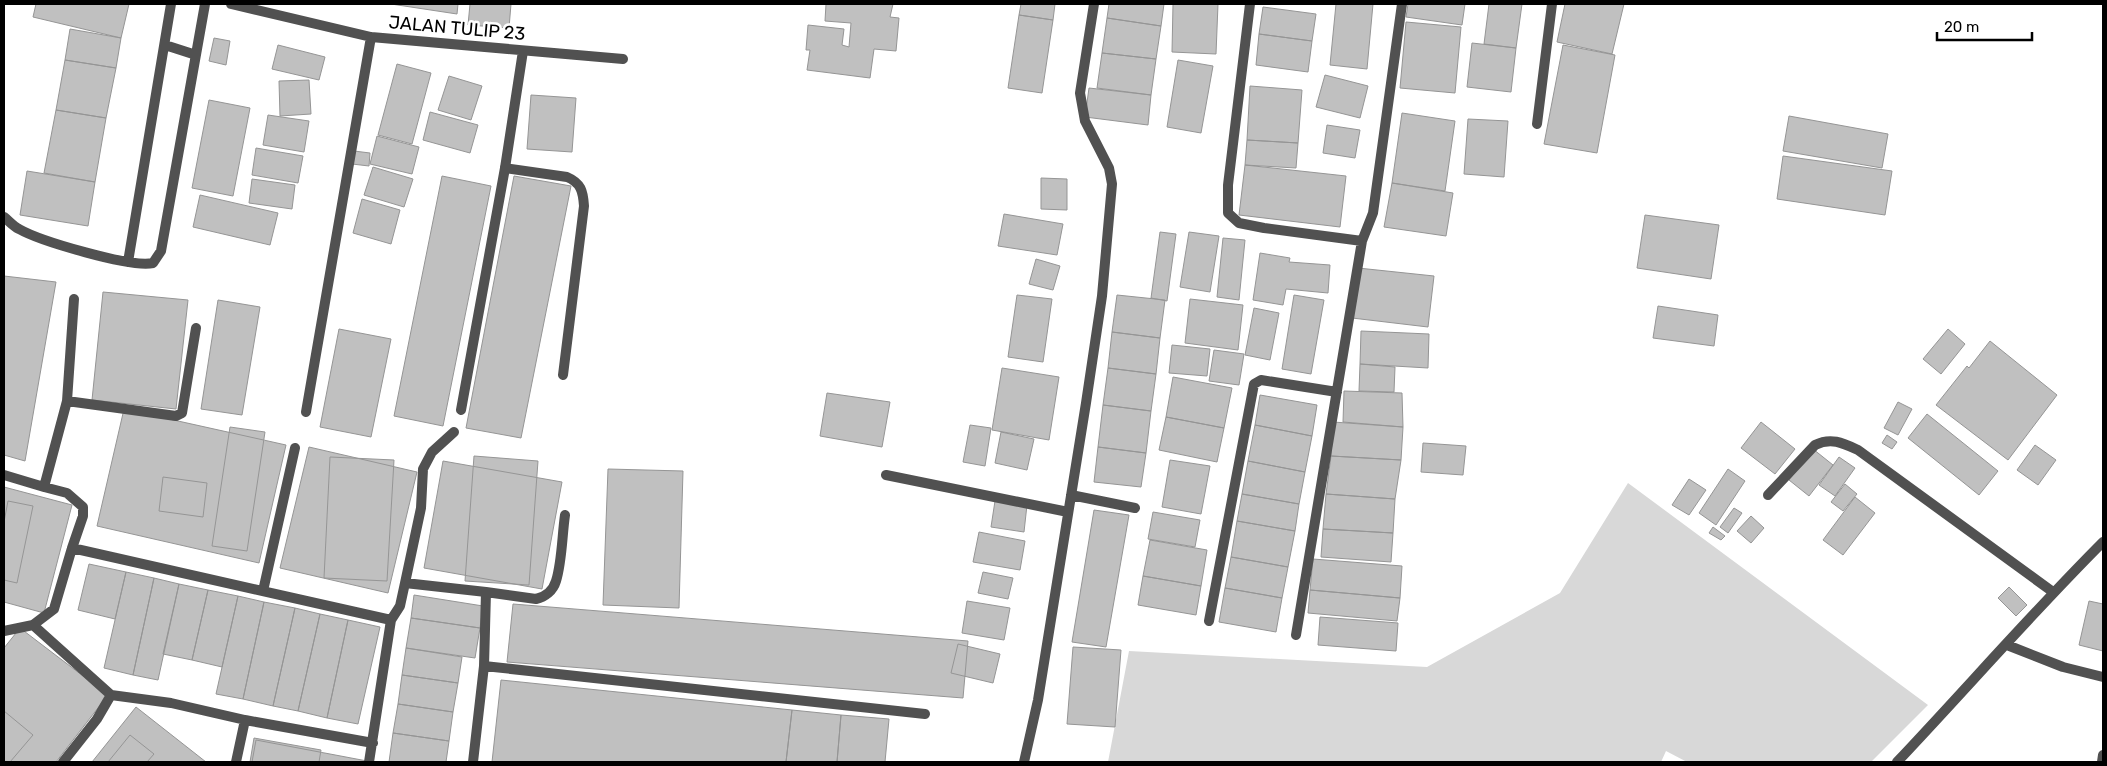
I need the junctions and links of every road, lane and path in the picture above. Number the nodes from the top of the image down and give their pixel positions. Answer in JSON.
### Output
{"nodes":[{"id":1,"x":171,"y":4,"type":"edge"},
{"id":2,"x":205,"y":4,"type":"edge"},
{"id":3,"x":231,"y":4,"type":"edge"},
{"id":4,"x":1094,"y":4,"type":"edge"},
{"id":5,"x":1250,"y":4,"type":"edge"},
{"id":6,"x":1402,"y":4,"type":"edge"},
{"id":7,"x":1552,"y":4,"type":"edge"},
{"id":8,"x":371,"y":36,"type":"junction"},
{"id":9,"x":164,"y":45,"type":"junction"},
{"id":10,"x":523,"y":51,"type":"junction"},
{"id":11,"x":196,"y":55,"type":"junction"},
{"id":12,"x":623,"y":59,"type":"dead end"},
{"id":13,"x":1537,"y":124,"type":"dead end"},
{"id":14,"x":505,"y":168,"type":"junction"},
{"id":15,"x":4,"y":217,"type":"edge"},
{"id":16,"x":1362,"y":241,"type":"junction"},
{"id":17,"x":128,"y":262,"type":"junction"},
{"id":18,"x":74,"y":299,"type":"dead end"},
{"id":19,"x":196,"y":328,"type":"dead end"},
{"id":20,"x":563,"y":375,"type":"dead end"},
{"id":21,"x":1337,"y":392,"type":"junction"},
{"id":22,"x":67,"y":401,"type":"junction"},
{"id":23,"x":461,"y":410,"type":"dead end"},
{"id":24,"x":306,"y":412,"type":"dead end"},
{"id":25,"x":454,"y":432,"type":"dead end"},
{"id":26,"x":295,"y":448,"type":"dead end"},
{"id":27,"x":886,"y":475,"type":"dead end"},
{"id":28,"x":4,"y":476,"type":"edge"},
{"id":29,"x":44,"y":486,"type":"junction"},
{"id":30,"x":1071,"y":495,"type":"junction"},
{"id":31,"x":1768,"y":495,"type":"dead end"},
{"id":32,"x":1135,"y":508,"type":"dead end"},
{"id":33,"x":1068,"y":512,"type":"junction"},
{"id":34,"x":565,"y":515,"type":"dead end"},
{"id":35,"x":2103,"y":542,"type":"edge"},
{"id":36,"x":72,"y":548,"type":"junction"},
{"id":37,"x":405,"y":583,"type":"junction"},
{"id":38,"x":263,"y":592,"type":"junction"},
{"id":39,"x":486,"y":592,"type":"junction"},
{"id":40,"x":2053,"y":592,"type":"junction"},
{"id":41,"x":391,"y":620,"type":"junction"},
{"id":42,"x":1209,"y":621,"type":"dead end"},
{"id":43,"x":33,"y":625,"type":"junction"},
{"id":44,"x":4,"y":632,"type":"edge"},
{"id":45,"x":1296,"y":635,"type":"dead end"},
{"id":46,"x":2007,"y":645,"type":"junction"},
{"id":47,"x":484,"y":666,"type":"junction"},
{"id":48,"x":2103,"y":677,"type":"edge"},
{"id":49,"x":111,"y":695,"type":"junction"},
{"id":50,"x":925,"y":714,"type":"dead end"},
{"id":51,"x":245,"y":720,"type":"junction"},
{"id":52,"x":373,"y":743,"type":"junction"},
{"id":53,"x":2103,"y":756,"type":"edge"},
{"id":54,"x":63,"y":762,"type":"edge"},
{"id":55,"x":236,"y":762,"type":"edge"},
{"id":56,"x":369,"y":762,"type":"edge"},
{"id":57,"x":473,"y":762,"type":"edge"},
{"id":58,"x":1024,"y":762,"type":"edge"},
{"id":59,"x":1897,"y":762,"type":"edge"},
{"id":60,"x":2102,"y":762,"type":"edge"}],
"edges":[{"from":1,"to":9,"type":"street"},
{"from":2,"to":11,"type":"street"},
{"from":3,"to":8,"type":"street","name":"JALAN TULIP 23"},
{"from":4,"to":30,"type":"street"},
{"from":5,"to":16,"type":"street"},
{"from":6,"to":16,"type":"street"},
{"from":7,"to":13,"type":"street"},
{"from":8,"to":10,"type":"street","name":"JALAN TULIP 23"},
{"from":8,"to":24,"type":"street"},
{"from":9,"to":11,"type":"street"},
{"from":9,"to":17,"type":"street"},
{"from":10,"to":12,"type":"street","name":"JALAN TULIP 23"},
{"from":10,"to":14,"type":"street"},
{"from":11,"to":17,"type":"street"},
{"from":14,"to":20,"type":"street"},
{"from":14,"to":23,"type":"street"},
{"from":15,"to":17,"type":"street"},
{"from":16,"to":21,"type":"street"},
{"from":18,"to":22,"type":"street"},
{"from":19,"to":22,"type":"street"},
{"from":21,"to":42,"type":"street"},
{"from":21,"to":45,"type":"street"},
{"from":22,"to":29,"type":"street"},
{"from":25,"to":37,"type":"street"},
{"from":26,"to":38,"type":"street"},
{"from":27,"to":33,"type":"street"},
{"from":28,"to":29,"type":"street"},
{"from":29,"to":36,"type":"street"},
{"from":30,"to":32,"type":"street"},
{"from":30,"to":33,"type":"street"},
{"from":31,"to":40,"type":"street"},
{"from":33,"to":58,"type":"street"},
{"from":34,"to":39,"type":"street"},
{"from":35,"to":40,"type":"street"},
{"from":36,"to":38,"type":"street"},
{"from":36,"to":43,"type":"street"},
{"from":37,"to":39,"type":"street"},
{"from":37,"to":41,"type":"street"},
{"from":38,"to":41,"type":"street"},
{"from":39,"to":47,"type":"street"},
{"from":40,"to":46,"type":"street"},
{"from":41,"to":52,"type":"street"},
{"from":43,"to":44,"type":"street"},
{"from":43,"to":49,"type":"street"},
{"from":46,"to":48,"type":"street"},
{"from":46,"to":59,"type":"street"},
{"from":47,"to":50,"type":"street"},
{"from":47,"to":57,"type":"street"},
{"from":49,"to":51,"type":"street"},
{"from":49,"to":54,"type":"street"},
{"from":51,"to":52,"type":"street"},
{"from":51,"to":55,"type":"street"},
{"from":52,"to":56,"type":"street"},
{"from":53,"to":60,"type":"street"}]}
